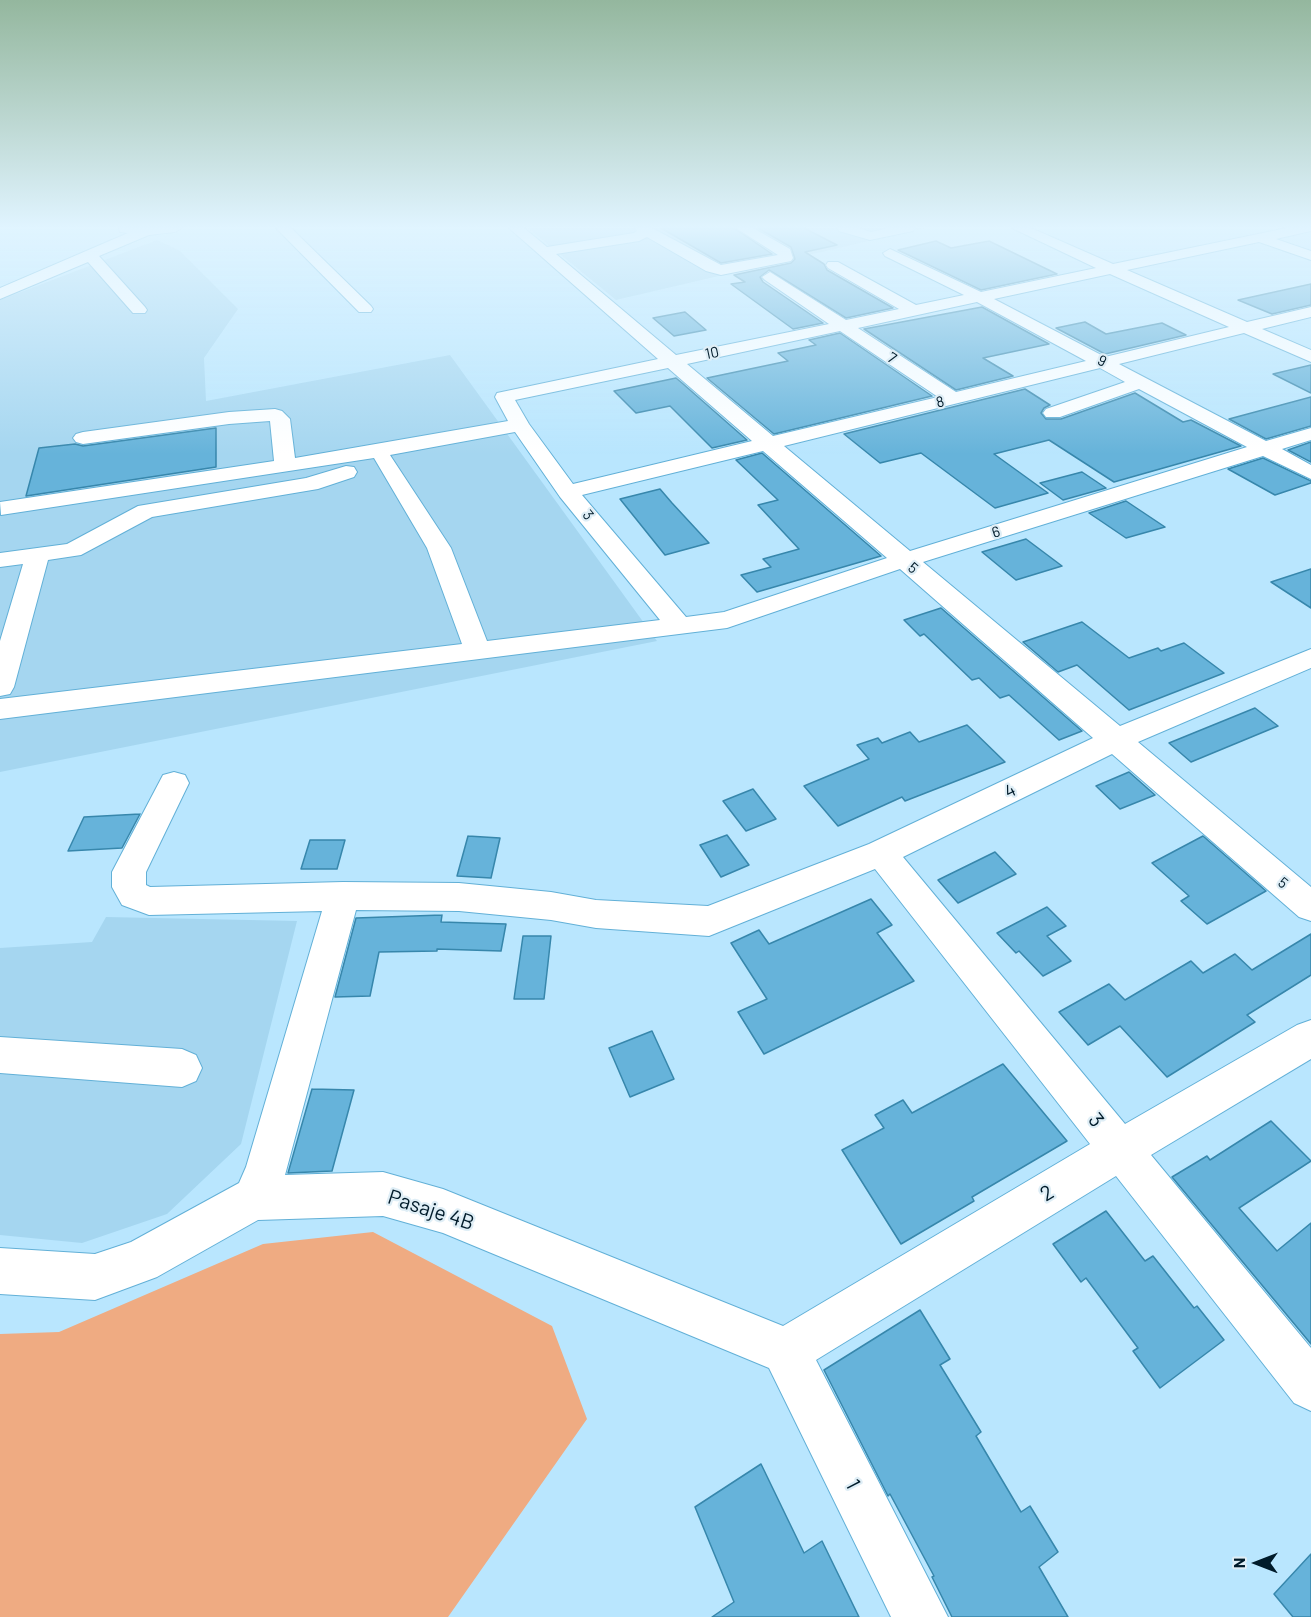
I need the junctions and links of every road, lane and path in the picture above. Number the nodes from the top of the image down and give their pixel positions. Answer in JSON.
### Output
{"nodes":[{"id":1,"x":133,"y":303,"type":"edge"},
{"id":2,"x":359,"y":303,"type":"edge"},
{"id":3,"x":604,"y":303,"type":"edge"},
{"id":4,"x":809,"y":303,"type":"edge"},
{"id":5,"x":901,"y":303,"type":"edge"},
{"id":6,"x":949,"y":303,"type":"edge"},
{"id":7,"x":991,"y":303,"type":"edge"},
{"id":8,"x":1189,"y":303,"type":"edge"},
{"id":9,"x":365,"y":309,"type":"dead end"},
{"id":10,"x":139,"y":310,"type":"dead end"},
{"id":11,"x":914,"y":311,"type":"junction"},
{"id":12,"x":1311,"y":312,"type":"edge"},
{"id":13,"x":843,"y":326,"type":"junction"},
{"id":14,"x":1245,"y":328,"type":"junction"},
{"id":15,"x":1311,"y":357,"type":"edge"},
{"id":16,"x":672,"y":362,"type":"junction"},
{"id":17,"x":1104,"y":362,"type":"junction"},
{"id":18,"x":1142,"y":382,"type":"junction"},
{"id":19,"x":504,"y":397,"type":"joint"},
{"id":20,"x":954,"y":399,"type":"junction"},
{"id":21,"x":1053,"y":413,"type":"dead end"},
{"id":22,"x":520,"y":425,"type":"junction"},
{"id":23,"x":1311,"y":435,"type":"edge"},
{"id":24,"x":83,"y":438,"type":"dead end"},
{"id":25,"x":769,"y":444,"type":"junction"},
{"id":26,"x":1266,"y":448,"type":"junction"},
{"id":27,"x":383,"y":454,"type":"junction"},
{"id":28,"x":285,"y":466,"type":"junction"},
{"id":29,"x":1311,"y":473,"type":"edge"},
{"id":30,"x":568,"y":492,"type":"junction"},
{"id":31,"x":1,"y":508,"type":"edge"},
{"id":32,"x":38,"y":555,"type":"junction"},
{"id":33,"x":0,"y":560,"type":"edge"},
{"id":34,"x":904,"y":560,"type":"junction"},
{"id":35,"x":680,"y":627,"type":"junction"},
{"id":36,"x":478,"y":652,"type":"junction"},
{"id":37,"x":1311,"y":658,"type":"edge"},
{"id":38,"x":0,"y":687,"type":"edge"},
{"id":39,"x":0,"y":709,"type":"edge"},
{"id":40,"x":1115,"y":740,"type":"junction"},
{"id":41,"x":174,"y":783,"type":"dead end"},
{"id":42,"x":881,"y":854,"type":"junction"},
{"id":43,"x":343,"y":896,"type":"junction"},
{"id":44,"x":1311,"y":907,"type":"edge"},
{"id":45,"x":1311,"y":1038,"type":"edge"},
{"id":46,"x":0,"y":1055,"type":"edge"},
{"id":47,"x":182,"y":1068,"type":"dead end"},
{"id":48,"x":1120,"y":1150,"type":"junction"},
{"id":49,"x":254,"y":1198,"type":"junction"},
{"id":50,"x":0,"y":1271,"type":"edge"},
{"id":51,"x":786,"y":1351,"type":"junction"},
{"id":52,"x":1311,"y":1386,"type":"edge"},
{"id":53,"x":920,"y":1617,"type":"edge"}],
"edges":[{"from":1,"to":10,"type":"street"},
{"from":2,"to":9,"type":"street"},
{"from":3,"to":16,"type":"street","name":"5"},
{"from":4,"to":13,"type":"street","name":"7"},
{"from":5,"to":11,"type":"street"},
{"from":6,"to":11,"type":"street","name":"10"},
{"from":7,"to":17,"type":"street","name":"9"},
{"from":8,"to":14,"type":"street"},
{"from":11,"to":13,"type":"street","name":"10"},
{"from":12,"to":14,"type":"street","name":"8"},
{"from":13,"to":16,"type":"street","name":"10"},
{"from":13,"to":20,"type":"street","name":"7"},
{"from":14,"to":15,"type":"street"},
{"from":14,"to":17,"type":"street","name":"8"},
{"from":16,"to":19,"type":"street","name":"10"},
{"from":16,"to":25,"type":"street","name":"5"},
{"from":17,"to":18,"type":"street","name":"9"},
{"from":17,"to":20,"type":"street","name":"8"},
{"from":18,"to":21,"type":"street"},
{"from":18,"to":26,"type":"street","name":"9"},
{"from":19,"to":22,"type":"street","name":"3"},
{"from":20,"to":25,"type":"street","name":"8"},
{"from":22,"to":27,"type":"street"},
{"from":22,"to":30,"type":"street","name":"3"},
{"from":23,"to":26,"type":"street","name":"6"},
{"from":24,"to":28,"type":"street"},
{"from":25,"to":30,"type":"street","name":"8"},
{"from":25,"to":34,"type":"street","name":"5"},
{"from":26,"to":29,"type":"street","name":"9"},
{"from":26,"to":34,"type":"street","name":"6"},
{"from":27,"to":28,"type":"street"},
{"from":27,"to":32,"type":"street"},
{"from":27,"to":36,"type":"street"},
{"from":28,"to":31,"type":"street"},
{"from":30,"to":35,"type":"street","name":"3"},
{"from":32,"to":33,"type":"street"},
{"from":32,"to":38,"type":"street"},
{"from":34,"to":35,"type":"street","name":"6"},
{"from":34,"to":40,"type":"street","name":"5"},
{"from":35,"to":36,"type":"street","name":"6"},
{"from":36,"to":39,"type":"street","name":"6"},
{"from":37,"to":40,"type":"street","name":"4"},
{"from":40,"to":42,"type":"street","name":"4"},
{"from":40,"to":44,"type":"street","name":"5"},
{"from":41,"to":43,"type":"street"},
{"from":42,"to":43,"type":"street","name":"4"},
{"from":42,"to":48,"type":"street","name":"3"},
{"from":43,"to":49,"type":"street"},
{"from":45,"to":48,"type":"street","name":"2"},
{"from":46,"to":47,"type":"street"},
{"from":48,"to":51,"type":"street","name":"2"},
{"from":48,"to":52,"type":"street","name":"3"},
{"from":49,"to":50,"type":"street","name":"Pasaje 4B"},
{"from":49,"to":51,"type":"street","name":"Pasaje 4B"},
{"from":51,"to":53,"type":"street","name":"1"}]}
